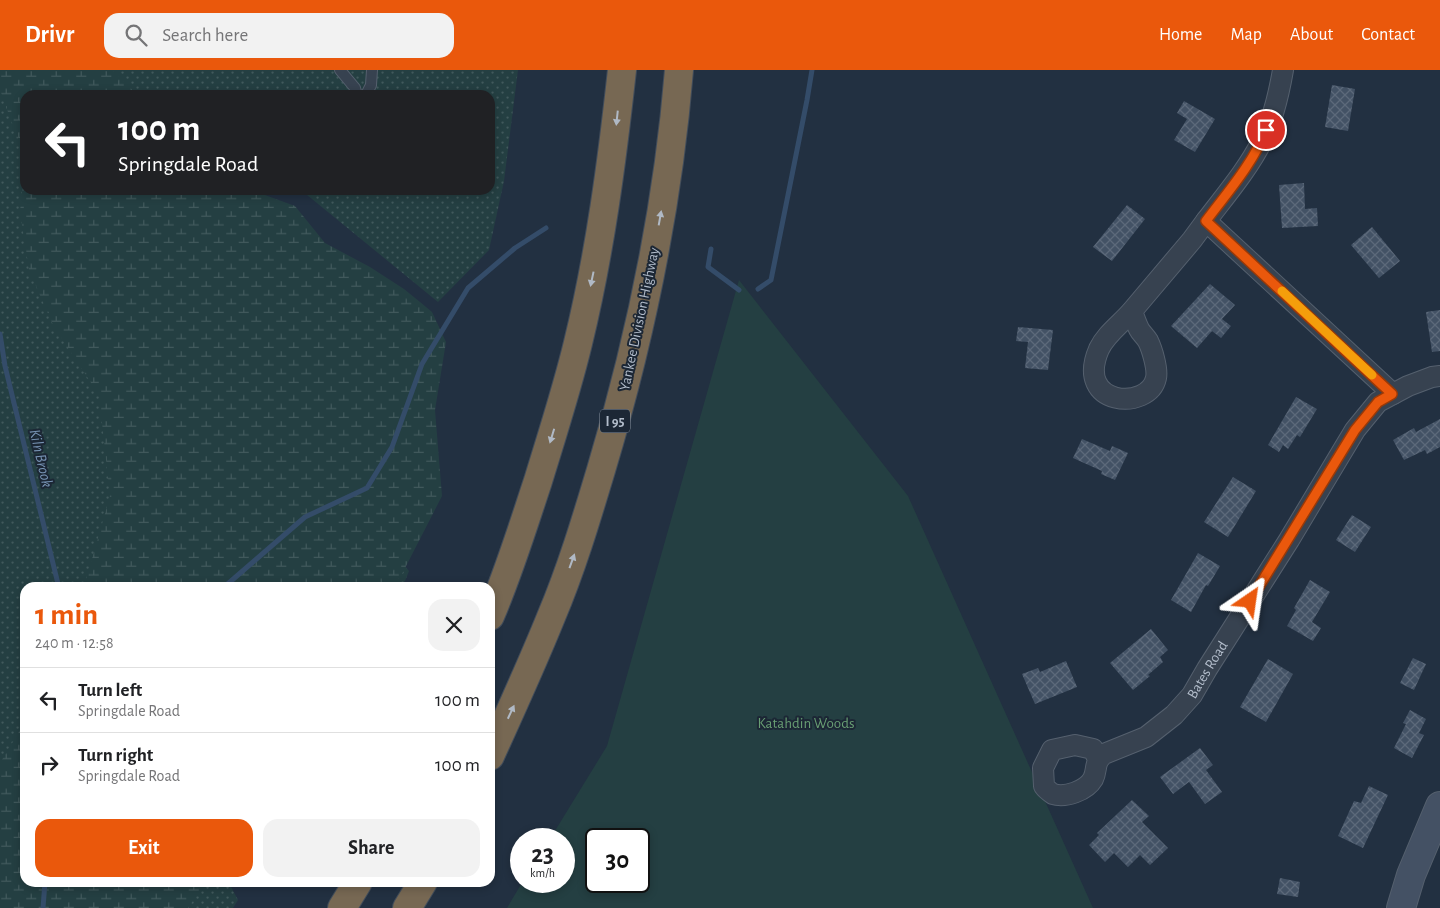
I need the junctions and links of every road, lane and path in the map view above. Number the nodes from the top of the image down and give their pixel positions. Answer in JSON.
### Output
{"nodes":[{"id":1,"x":340,"y":70,"type":"edge"},
{"id":2,"x":372,"y":70,"type":"edge"},
{"id":3,"x":622,"y":70,"type":"edge"},
{"id":4,"x":678,"y":70,"type":"edge"},
{"id":5,"x":1283,"y":70,"type":"edge"},
{"id":6,"x":355,"y":90,"type":"edge"},
{"id":7,"x":368,"y":90,"type":"edge"},
{"id":8,"x":1206,"y":221,"type":"junction"},
{"id":9,"x":1132,"y":311,"type":"dead end"},
{"id":10,"x":1440,"y":376,"type":"edge"},
{"id":11,"x":1392,"y":394,"type":"junction"},
{"id":12,"x":495,"y":603,"type":"edge"},
{"id":13,"x":495,"y":745,"type":"edge"},
{"id":14,"x":1098,"y":759,"type":"dead end"},
{"id":15,"x":1440,"y":806,"type":"edge"},
{"id":16,"x":355,"y":887,"type":"edge"},
{"id":17,"x":420,"y":887,"type":"edge"},
{"id":18,"x":342,"y":908,"type":"edge"},
{"id":19,"x":407,"y":908,"type":"edge"},
{"id":20,"x":1401,"y":908,"type":"edge"}],
"edges":[{"from":1,"to":6,"type":"lane"},
{"from":2,"to":7,"type":"lane"},
{"from":3,"to":12,"type":"highway","one_way":true},
{"from":13,"to":4,"type":"highway","name":"Yankee Division Highway","number":"I 95","one_way":true},
{"from":5,"to":8,"type":"street"},
{"from":8,"to":9,"type":"street"},
{"from":8,"to":11,"type":"street"},
{"from":10,"to":11,"type":"street","name":"Bates Road"},
{"from":11,"to":14,"type":"street","name":"Bates Road"},
{"from":15,"to":20,"type":"street"},
{"from":16,"to":18,"type":"highway"},
{"from":17,"to":19,"type":"highway"}]}
